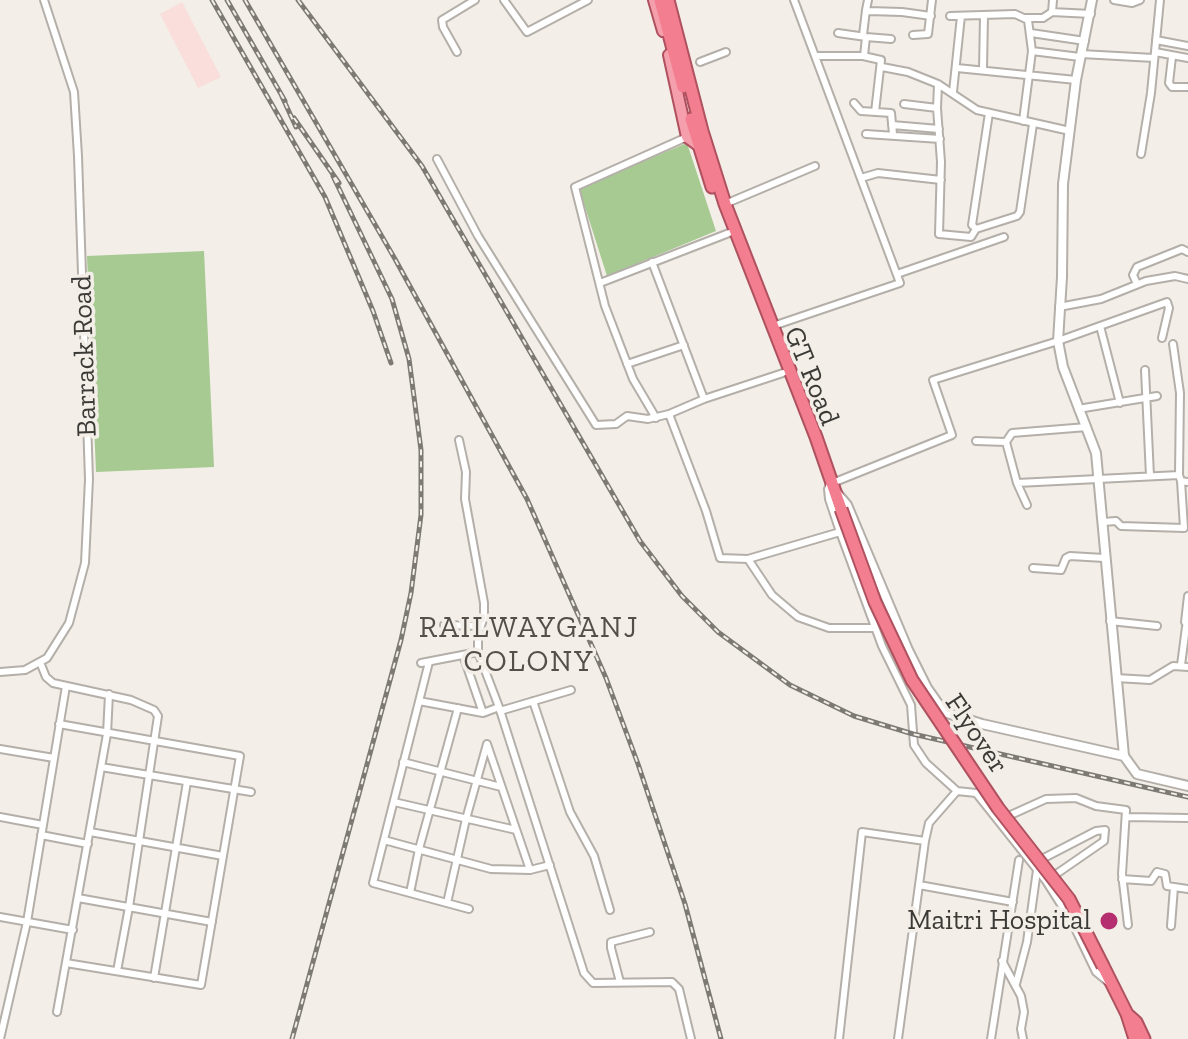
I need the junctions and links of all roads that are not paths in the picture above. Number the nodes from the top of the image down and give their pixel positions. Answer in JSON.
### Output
{"nodes":[{"id":1,"x":44,"y":0,"type":"edge"},
{"id":2,"x":475,"y":0,"type":"edge"},
{"id":3,"x":504,"y":0,"type":"edge"},
{"id":4,"x":588,"y":0,"type":"edge"},
{"id":5,"x":657,"y":0,"type":"edge"},
{"id":6,"x":669,"y":0,"type":"edge"},
{"id":7,"x":794,"y":0,"type":"edge"},
{"id":8,"x":868,"y":0,"type":"edge"},
{"id":9,"x":932,"y":0,"type":"edge"},
{"id":10,"x":1053,"y":0,"type":"edge"},
{"id":11,"x":1092,"y":0,"type":"edge"},
{"id":12,"x":1114,"y":0,"type":"edge"},
{"id":13,"x":1140,"y":0,"type":"edge"},
{"id":14,"x":1160,"y":0,"type":"edge"},
{"id":15,"x":866,"y":10,"type":"junction"},
{"id":16,"x":1052,"y":12,"type":"junction"},
{"id":17,"x":1091,"y":14,"type":"junction"},
{"id":18,"x":984,"y":15,"type":"junction"},
{"id":19,"x":931,"y":16,"type":"junction"},
{"id":20,"x":950,"y":16,"type":"dead end"},
{"id":21,"x":961,"y":16,"type":"junction"},
{"id":22,"x":1025,"y":18,"type":"junction"},
{"id":23,"x":838,"y":33,"type":"dead end"},
{"id":24,"x":1031,"y":33,"type":"junction"},
{"id":25,"x":913,"y":35,"type":"dead end"},
{"id":26,"x":865,"y":36,"type":"junction"},
{"id":27,"x":891,"y":39,"type":"dead end"},
{"id":28,"x":1156,"y":40,"type":"junction"},
{"id":29,"x":1085,"y":41,"type":"junction"},
{"id":30,"x":1188,"y":46,"type":"edge"},
{"id":31,"x":1032,"y":51,"type":"junction"},
{"id":32,"x":457,"y":52,"type":"dead end"},
{"id":33,"x":726,"y":52,"type":"dead end"},
{"id":34,"x":1081,"y":55,"type":"junction"},
{"id":35,"x":1155,"y":55,"type":"junction"},
{"id":36,"x":815,"y":56,"type":"junction"},
{"id":37,"x":864,"y":56,"type":"junction"},
{"id":38,"x":1172,"y":57,"type":"junction"},
{"id":39,"x":1188,"y":58,"type":"edge"},
{"id":40,"x":700,"y":62,"type":"dead end"},
{"id":41,"x":882,"y":67,"type":"junction"},
{"id":42,"x":957,"y":68,"type":"junction"},
{"id":43,"x":983,"y":70,"type":"junction"},
{"id":44,"x":1031,"y":75,"type":"junction"},
{"id":45,"x":1076,"y":80,"type":"junction"},
{"id":46,"x":938,"y":84,"type":"junction"},
{"id":47,"x":1188,"y":87,"type":"edge"},
{"id":48,"x":953,"y":92,"type":"junction"},
{"id":49,"x":854,"y":103,"type":"dead end"},
{"id":50,"x":904,"y":104,"type":"dead end"},
{"id":51,"x":937,"y":108,"type":"junction"},
{"id":52,"x":875,"y":112,"type":"junction"},
{"id":53,"x":989,"y":113,"type":"junction"},
{"id":54,"x":1023,"y":121,"type":"junction"},
{"id":55,"x":1033,"y":124,"type":"junction"},
{"id":56,"x":892,"y":125,"type":"junction"},
{"id":57,"x":939,"y":129,"type":"junction"},
{"id":58,"x":1070,"y":131,"type":"junction"},
{"id":59,"x":866,"y":134,"type":"dead end"},
{"id":60,"x":893,"y":134,"type":"junction"},
{"id":61,"x":698,"y":138,"type":"junction"},
{"id":62,"x":940,"y":139,"type":"junction"},
{"id":63,"x":1141,"y":154,"type":"dead end"},
{"id":64,"x":437,"y":159,"type":"dead end"},
{"id":65,"x":815,"y":166,"type":"dead end"},
{"id":66,"x":861,"y":178,"type":"junction"},
{"id":67,"x":941,"y":180,"type":"junction"},
{"id":68,"x":722,"y":206,"type":"junction"},
{"id":69,"x":976,"y":229,"type":"junction"},
{"id":70,"x":729,"y":233,"type":"junction"},
{"id":71,"x":1004,"y":237,"type":"dead end"},
{"id":72,"x":1188,"y":252,"type":"edge"},
{"id":73,"x":652,"y":262,"type":"junction"},
{"id":74,"x":897,"y":274,"type":"junction"},
{"id":75,"x":1188,"y":279,"type":"edge"},
{"id":76,"x":600,"y":283,"type":"junction"},
{"id":77,"x":1137,"y":284,"type":"junction"},
{"id":78,"x":1059,"y":307,"type":"junction"},
{"id":79,"x":1100,"y":326,"type":"junction"},
{"id":80,"x":772,"y":327,"type":"junction"},
{"id":81,"x":1162,"y":338,"type":"dead end"},
{"id":82,"x":1058,"y":341,"type":"junction"},
{"id":83,"x":1173,"y":344,"type":"dead end"},
{"id":84,"x":684,"y":345,"type":"junction"},
{"id":85,"x":627,"y":364,"type":"junction"},
{"id":86,"x":1145,"y":370,"type":"dead end"},
{"id":87,"x":783,"y":373,"type":"junction"},
{"id":88,"x":1157,"y":396,"type":"dead end"},
{"id":89,"x":1148,"y":398,"type":"junction"},
{"id":90,"x":704,"y":399,"type":"junction"},
{"id":91,"x":1120,"y":403,"type":"junction"},
{"id":92,"x":1078,"y":409,"type":"junction"},
{"id":93,"x":669,"y":414,"type":"junction"},
{"id":94,"x":656,"y":418,"type":"junction"},
{"id":95,"x":1087,"y":427,"type":"junction"},
{"id":96,"x":459,"y":440,"type":"dead end"},
{"id":97,"x":976,"y":441,"type":"dead end"},
{"id":98,"x":1006,"y":442,"type":"junction"},
{"id":99,"x":820,"y":454,"type":"junction"},
{"id":100,"x":1150,"y":476,"type":"junction"},
{"id":101,"x":1098,"y":478,"type":"junction"},
{"id":102,"x":1183,"y":480,"type":"edge"},
{"id":103,"x":1017,"y":483,"type":"junction"},
{"id":104,"x":832,"y":486,"type":"junction"},
{"id":105,"x":1027,"y":505,"type":"dead end"},
{"id":106,"x":1103,"y":522,"type":"junction"},
{"id":107,"x":1186,"y":528,"type":"edge"},
{"id":108,"x":840,"y":532,"type":"junction"},
{"id":109,"x":1104,"y":558,"type":"junction"},
{"id":110,"x":748,"y":559,"type":"junction"},
{"id":111,"x":1033,"y":568,"type":"dead end"},
{"id":112,"x":1188,"y":596,"type":"edge"},
{"id":113,"x":1110,"y":621,"type":"junction"},
{"id":114,"x":444,"y":625,"type":"dead end"},
{"id":115,"x":481,"y":626,"type":"junction"},
{"id":116,"x":1157,"y":626,"type":"dead end"},
{"id":117,"x":1187,"y":627,"type":"edge"},
{"id":118,"x":875,"y":628,"type":"junction"},
{"id":119,"x":478,"y":652,"type":"junction"},
{"id":120,"x":463,"y":655,"type":"junction"},
{"id":121,"x":40,"y":662,"type":"junction"},
{"id":122,"x":1184,"y":666,"type":"edge"},
{"id":123,"x":0,"y":672,"type":"edge"},
{"id":124,"x":1116,"y":678,"type":"junction"},
{"id":125,"x":923,"y":681,"type":"junction"},
{"id":126,"x":66,"y":686,"type":"junction"},
{"id":127,"x":571,"y":690,"type":"dead end"},
{"id":128,"x":904,"y":690,"type":"junction"},
{"id":129,"x":109,"y":694,"type":"junction"},
{"id":130,"x":419,"y":701,"type":"junction"},
{"id":131,"x":533,"y":701,"type":"junction"},
{"id":132,"x":458,"y":708,"type":"junction"},
{"id":133,"x":500,"y":709,"type":"junction"},
{"id":134,"x":483,"y":713,"type":"junction"},
{"id":135,"x":59,"y":724,"type":"junction"},
{"id":136,"x":107,"y":734,"type":"junction"},
{"id":137,"x":153,"y":742,"type":"junction"},
{"id":138,"x":0,"y":749,"type":"edge"},
{"id":139,"x":1124,"y":756,"type":"junction"},
{"id":140,"x":54,"y":758,"type":"junction"},
{"id":141,"x":403,"y":762,"type":"junction"},
{"id":142,"x":101,"y":767,"type":"junction"},
{"id":143,"x":440,"y":773,"type":"junction"},
{"id":144,"x":150,"y":776,"type":"junction"},
{"id":145,"x":475,"y":781,"type":"junction"},
{"id":146,"x":187,"y":782,"type":"junction"},
{"id":147,"x":1188,"y":786,"type":"edge"},
{"id":148,"x":501,"y":787,"type":"junction"},
{"id":149,"x":234,"y":791,"type":"junction"},
{"id":150,"x":957,"y":791,"type":"junction"},
{"id":151,"x":251,"y":792,"type":"dead end"},
{"id":152,"x":394,"y":802,"type":"junction"},
{"id":153,"x":429,"y":810,"type":"junction"},
{"id":154,"x":0,"y":817,"type":"edge"},
{"id":155,"x":1127,"y":817,"type":"junction"},
{"id":156,"x":1188,"y":818,"type":"edge"},
{"id":157,"x":466,"y":819,"type":"junction"},
{"id":158,"x":998,"y":821,"type":"junction"},
{"id":159,"x":43,"y":825,"type":"junction"},
{"id":160,"x":516,"y":830,"type":"junction"},
{"id":161,"x":90,"y":832,"type":"junction"},
{"id":162,"x":41,"y":835,"type":"junction"},
{"id":163,"x":384,"y":840,"type":"junction"},
{"id":164,"x":139,"y":841,"type":"junction"},
{"id":165,"x":925,"y":841,"type":"junction"},
{"id":166,"x":88,"y":844,"type":"junction"},
{"id":167,"x":176,"y":847,"type":"junction"},
{"id":168,"x":419,"y":849,"type":"junction"},
{"id":169,"x":223,"y":856,"type":"junction"},
{"id":170,"x":457,"y":858,"type":"junction"},
{"id":171,"x":1019,"y":860,"type":"dead end"},
{"id":172,"x":550,"y":865,"type":"junction"},
{"id":173,"x":1035,"y":866,"type":"junction"},
{"id":174,"x":530,"y":870,"type":"junction"},
{"id":175,"x":1122,"y":879,"type":"junction"},
{"id":176,"x":1046,"y":881,"type":"junction"},
{"id":177,"x":919,"y":885,"type":"junction"},
{"id":178,"x":1174,"y":887,"type":"junction"},
{"id":179,"x":1188,"y":889,"type":"edge"},
{"id":180,"x":410,"y":893,"type":"junction"},
{"id":181,"x":78,"y":898,"type":"junction"},
{"id":182,"x":1013,"y":902,"type":"junction"},
{"id":183,"x":447,"y":903,"type":"junction"},
{"id":184,"x":129,"y":907,"type":"junction"},
{"id":185,"x":469,"y":909,"type":"dead end"},
{"id":186,"x":610,"y":910,"type":"dead end"},
{"id":187,"x":166,"y":914,"type":"junction"},
{"id":188,"x":0,"y":917,"type":"edge"},
{"id":189,"x":27,"y":922,"type":"junction"},
{"id":190,"x":212,"y":922,"type":"junction"},
{"id":191,"x":1128,"y":925,"type":"dead end"},
{"id":192,"x":1171,"y":926,"type":"dead end"},
{"id":193,"x":73,"y":930,"type":"junction"},
{"id":194,"x":650,"y":932,"type":"dead end"},
{"id":195,"x":1002,"y":961,"type":"junction"},
{"id":196,"x":66,"y":963,"type":"junction"},
{"id":197,"x":117,"y":971,"type":"junction"},
{"id":198,"x":154,"y":978,"type":"junction"},
{"id":199,"x":620,"y":982,"type":"junction"},
{"id":200,"x":1016,"y":984,"type":"junction"},
{"id":201,"x":1114,"y":987,"type":"junction"},
{"id":202,"x":57,"y":1012,"type":"dead end"},
{"id":203,"x":1127,"y":1014,"type":"junction"},
{"id":204,"x":0,"y":1039,"type":"edge"},
{"id":205,"x":691,"y":1039,"type":"edge"},
{"id":206,"x":839,"y":1039,"type":"edge"},
{"id":207,"x":898,"y":1039,"type":"edge"},
{"id":208,"x":991,"y":1039,"type":"edge"},
{"id":209,"x":1023,"y":1039,"type":"edge"},
{"id":210,"x":1135,"y":1039,"type":"edge"},
{"id":211,"x":1144,"y":1039,"type":"edge"}],
"edges":[{"from":1,"to":121,"type":"street","name":"Barrack Road"},
{"from":2,"to":32,"type":"street"},
{"from":3,"to":4,"type":"street"},
{"from":5,"to":61,"type":"highway"},
{"from":6,"to":61,"type":"highway"},
{"from":7,"to":36,"type":"street"},
{"from":8,"to":15,"type":"street"},
{"from":9,"to":19,"type":"street"},
{"from":10,"to":16,"type":"street"},
{"from":11,"to":17,"type":"street"},
{"from":12,"to":13,"type":"street"},
{"from":14,"to":28,"type":"street"},
{"from":15,"to":19,"type":"street"},
{"from":15,"to":26,"type":"street"},
{"from":16,"to":17,"type":"street"},
{"from":16,"to":22,"type":"street"},
{"from":17,"to":29,"type":"street"},
{"from":18,"to":21,"type":"street"},
{"from":18,"to":22,"type":"street"},
{"from":18,"to":43,"type":"street"},
{"from":19,"to":25,"type":"street"},
{"from":20,"to":21,"type":"street"},
{"from":21,"to":42,"type":"street"},
{"from":22,"to":24,"type":"street"},
{"from":23,"to":26,"type":"street"},
{"from":24,"to":29,"type":"street"},
{"from":24,"to":31,"type":"street"},
{"from":26,"to":27,"type":"street"},
{"from":26,"to":37,"type":"street"},
{"from":28,"to":30,"type":"street"},
{"from":28,"to":35,"type":"street"},
{"from":29,"to":34,"type":"street"},
{"from":31,"to":34,"type":"street"},
{"from":31,"to":44,"type":"street"},
{"from":33,"to":40,"type":"street"},
{"from":34,"to":35,"type":"street"},
{"from":34,"to":45,"type":"street"},
{"from":35,"to":38,"type":"street"},
{"from":35,"to":63,"type":"street"},
{"from":36,"to":37,"type":"street"},
{"from":36,"to":66,"type":"street"},
{"from":37,"to":41,"type":"street"},
{"from":38,"to":39,"type":"street"},
{"from":38,"to":47,"type":"street"},
{"from":41,"to":46,"type":"street"},
{"from":41,"to":52,"type":"street"},
{"from":42,"to":43,"type":"street"},
{"from":42,"to":48,"type":"street"},
{"from":43,"to":44,"type":"street"},
{"from":44,"to":45,"type":"street"},
{"from":44,"to":54,"type":"street"},
{"from":45,"to":58,"type":"street"},
{"from":46,"to":48,"type":"street"},
{"from":46,"to":51,"type":"street"},
{"from":48,"to":53,"type":"street"},
{"from":49,"to":52,"type":"street"},
{"from":50,"to":51,"type":"street"},
{"from":51,"to":57,"type":"street"},
{"from":52,"to":56,"type":"street"},
{"from":53,"to":54,"type":"street"},
{"from":53,"to":69,"type":"street"},
{"from":54,"to":55,"type":"street"},
{"from":55,"to":58,"type":"street"},
{"from":55,"to":69,"type":"street"},
{"from":56,"to":57,"type":"street"},
{"from":56,"to":60,"type":"street"},
{"from":57,"to":62,"type":"street"},
{"from":58,"to":78,"type":"street"},
{"from":59,"to":60,"type":"street"},
{"from":60,"to":62,"type":"street"},
{"from":61,"to":68,"type":"highway","name":"GT Road"},
{"from":61,"to":76,"type":"street"},
{"from":62,"to":67,"type":"street"},
{"from":64,"to":94,"type":"street"},
{"from":65,"to":68,"type":"street"},
{"from":66,"to":67,"type":"street"},
{"from":66,"to":74,"type":"street"},
{"from":67,"to":69,"type":"street"},
{"from":68,"to":70,"type":"highway","name":"GT Road"},
{"from":68,"to":80,"type":"highway","name":"GT Road"},
{"from":70,"to":73,"type":"street"},
{"from":70,"to":87,"type":"highway","name":"GT Road"},
{"from":71,"to":74,"type":"street"},
{"from":72,"to":77,"type":"street"},
{"from":73,"to":76,"type":"street"},
{"from":73,"to":84,"type":"street"},
{"from":74,"to":80,"type":"street"},
{"from":75,"to":77,"type":"street"},
{"from":76,"to":85,"type":"street"},
{"from":77,"to":78,"type":"street"},
{"from":78,"to":82,"type":"street"},
{"from":79,"to":81,"type":"street"},
{"from":79,"to":82,"type":"street"},
{"from":79,"to":91,"type":"street"},
{"from":80,"to":99,"type":"highway","name":"GT Road"},
{"from":82,"to":92,"type":"street"},
{"from":82,"to":104,"type":"street"},
{"from":83,"to":102,"type":"street"},
{"from":84,"to":85,"type":"street"},
{"from":84,"to":90,"type":"street"},
{"from":85,"to":94,"type":"street"},
{"from":86,"to":89,"type":"street"},
{"from":87,"to":90,"type":"street"},
{"from":87,"to":99,"type":"highway","name":"GT Road"},
{"from":88,"to":89,"type":"street"},
{"from":89,"to":91,"type":"street"},
{"from":89,"to":100,"type":"street"},
{"from":90,"to":93,"type":"street"},
{"from":91,"to":92,"type":"street"},
{"from":92,"to":95,"type":"street"},
{"from":93,"to":94,"type":"street"},
{"from":93,"to":110,"type":"street"},
{"from":95,"to":98,"type":"street"},
{"from":95,"to":101,"type":"street"},
{"from":96,"to":115,"type":"street"},
{"from":97,"to":98,"type":"street"},
{"from":98,"to":103,"type":"street"},
{"from":99,"to":104,"type":"highway","name":"Flyover"},
{"from":100,"to":101,"type":"street"},
{"from":100,"to":102,"type":"street"},
{"from":101,"to":103,"type":"street"},
{"from":101,"to":106,"type":"street"},
{"from":102,"to":107,"type":"street"},
{"from":103,"to":105,"type":"street"},
{"from":104,"to":108,"type":"street"},
{"from":104,"to":125,"type":"street"},
{"from":104,"to":201,"type":"highway","name":"Flyover","bridge":true},
{"from":106,"to":107,"type":"street"},
{"from":106,"to":109,"type":"street"},
{"from":108,"to":110,"type":"street"},
{"from":108,"to":118,"type":"street"},
{"from":109,"to":111,"type":"street"},
{"from":109,"to":113,"type":"street"},
{"from":110,"to":118,"type":"street"},
{"from":112,"to":117,"type":"street"},
{"from":113,"to":116,"type":"street"},
{"from":113,"to":124,"type":"street"},
{"from":114,"to":115,"type":"street"},
{"from":115,"to":119,"type":"street"},
{"from":117,"to":122,"type":"street"},
{"from":118,"to":128,"type":"street"},
{"from":119,"to":120,"type":"street"},
{"from":119,"to":133,"type":"street"},
{"from":120,"to":130,"type":"street"},
{"from":120,"to":134,"type":"street"},
{"from":121,"to":123,"type":"street"},
{"from":121,"to":126,"type":"street"},
{"from":122,"to":124,"type":"street"},
{"from":124,"to":139,"type":"street"},
{"from":125,"to":128,"type":"street"},
{"from":125,"to":139,"type":"street"},
{"from":126,"to":129,"type":"street"},
{"from":126,"to":135,"type":"street"},
{"from":127,"to":131,"type":"street"},
{"from":128,"to":150,"type":"street"},
{"from":129,"to":136,"type":"street"},
{"from":129,"to":137,"type":"street"},
{"from":130,"to":132,"type":"street"},
{"from":130,"to":141,"type":"street"},
{"from":131,"to":133,"type":"street"},
{"from":131,"to":186,"type":"street"},
{"from":132,"to":134,"type":"street"},
{"from":132,"to":143,"type":"street"},
{"from":133,"to":134,"type":"street"},
{"from":133,"to":172,"type":"street"},
{"from":135,"to":136,"type":"street"},
{"from":135,"to":140,"type":"street"},
{"from":136,"to":137,"type":"street"},
{"from":136,"to":142,"type":"street"},
{"from":137,"to":144,"type":"street"},
{"from":137,"to":149,"type":"street"},
{"from":138,"to":140,"type":"street"},
{"from":139,"to":147,"type":"street"},
{"from":140,"to":159,"type":"street"},
{"from":141,"to":143,"type":"street"},
{"from":141,"to":152,"type":"street"},
{"from":142,"to":144,"type":"street"},
{"from":142,"to":161,"type":"street"},
{"from":143,"to":145,"type":"street"},
{"from":143,"to":153,"type":"street"},
{"from":144,"to":146,"type":"street"},
{"from":144,"to":164,"type":"street"},
{"from":145,"to":148,"type":"street"},
{"from":145,"to":148,"type":"street"},
{"from":145,"to":157,"type":"street"},
{"from":146,"to":149,"type":"street"},
{"from":146,"to":167,"type":"street"},
{"from":148,"to":160,"type":"street"},
{"from":149,"to":151,"type":"street"},
{"from":149,"to":169,"type":"street"},
{"from":150,"to":158,"type":"street"},
{"from":150,"to":165,"type":"street"},
{"from":152,"to":153,"type":"street"},
{"from":152,"to":163,"type":"street"},
{"from":153,"to":157,"type":"street"},
{"from":153,"to":168,"type":"street"},
{"from":154,"to":159,"type":"street"},
{"from":155,"to":156,"type":"street"},
{"from":155,"to":158,"type":"street"},
{"from":155,"to":175,"type":"street"},
{"from":157,"to":160,"type":"street"},
{"from":157,"to":170,"type":"street"},
{"from":158,"to":173,"type":"street"},
{"from":159,"to":162,"type":"street"},
{"from":160,"to":174,"type":"street"},
{"from":161,"to":164,"type":"street"},
{"from":161,"to":166,"type":"street"},
{"from":162,"to":166,"type":"street"},
{"from":162,"to":189,"type":"street"},
{"from":163,"to":168,"type":"street"},
{"from":163,"to":180,"type":"street"},
{"from":164,"to":167,"type":"street"},
{"from":164,"to":184,"type":"street"},
{"from":165,"to":177,"type":"street"},
{"from":165,"to":206,"type":"street"},
{"from":166,"to":181,"type":"street"},
{"from":167,"to":169,"type":"street"},
{"from":167,"to":187,"type":"street"},
{"from":168,"to":170,"type":"street"},
{"from":168,"to":180,"type":"street"},
{"from":169,"to":190,"type":"street"},
{"from":170,"to":174,"type":"street"},
{"from":170,"to":183,"type":"street"},
{"from":171,"to":182,"type":"street"},
{"from":172,"to":174,"type":"street"},
{"from":172,"to":199,"type":"street"},
{"from":173,"to":176,"type":"street"},
{"from":173,"to":176,"type":"street"},
{"from":173,"to":200,"type":"street"},
{"from":175,"to":178,"type":"street"},
{"from":175,"to":191,"type":"street"},
{"from":176,"to":201,"type":"street"},
{"from":177,"to":182,"type":"street"},
{"from":177,"to":207,"type":"street"},
{"from":178,"to":179,"type":"street"},
{"from":178,"to":192,"type":"street"},
{"from":180,"to":183,"type":"street"},
{"from":181,"to":184,"type":"street"},
{"from":181,"to":193,"type":"street"},
{"from":182,"to":195,"type":"street"},
{"from":183,"to":185,"type":"street"},
{"from":184,"to":187,"type":"street"},
{"from":184,"to":197,"type":"street"},
{"from":187,"to":190,"type":"street"},
{"from":187,"to":198,"type":"street"},
{"from":188,"to":189,"type":"street"},
{"from":189,"to":193,"type":"street"},
{"from":189,"to":204,"type":"street"},
{"from":190,"to":198,"type":"street"},
{"from":193,"to":196,"type":"street"},
{"from":194,"to":199,"type":"street"},
{"from":195,"to":200,"type":"street"},
{"from":195,"to":208,"type":"street"},
{"from":196,"to":197,"type":"street"},
{"from":196,"to":202,"type":"street"},
{"from":197,"to":198,"type":"street"},
{"from":199,"to":205,"type":"street"},
{"from":200,"to":209,"type":"street"},
{"from":201,"to":203,"type":"highway","name":"Flyover"},
{"from":203,"to":210,"type":"highway"},
{"from":203,"to":211,"type":"highway"}]}
